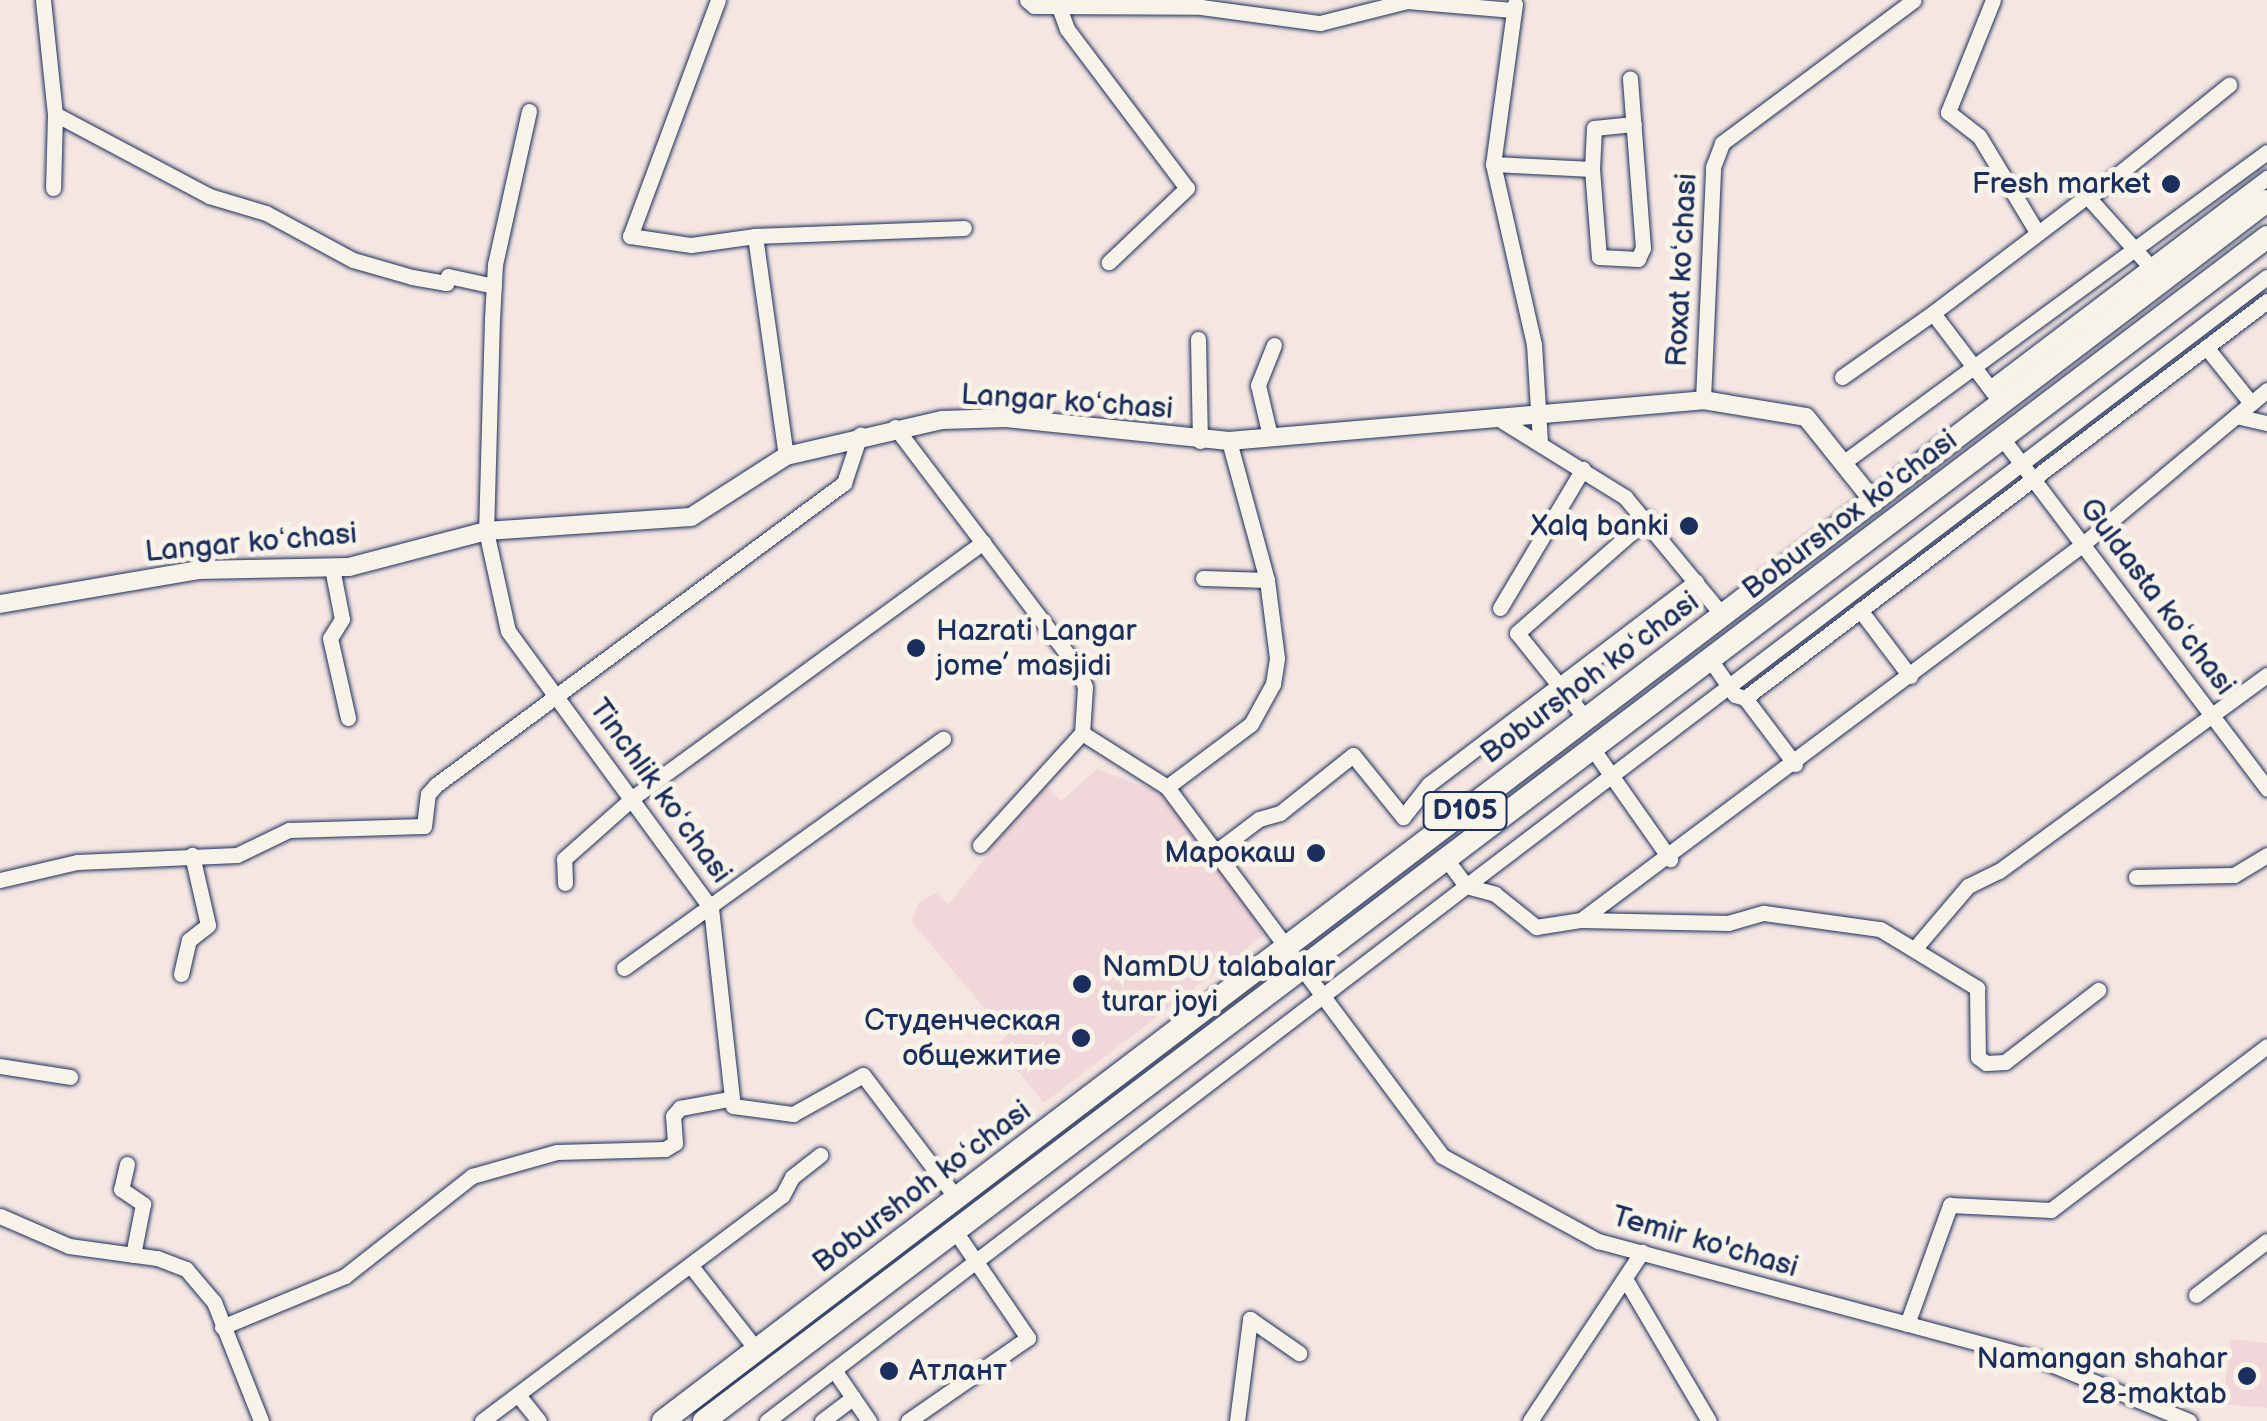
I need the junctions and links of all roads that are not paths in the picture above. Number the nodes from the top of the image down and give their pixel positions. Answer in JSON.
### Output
{"nodes":[{"id":1,"x":44,"y":0,"type":"edge"},
{"id":2,"x":718,"y":0,"type":"edge"},
{"id":3,"x":1027,"y":0,"type":"edge"},
{"id":4,"x":1914,"y":0,"type":"edge"},
{"id":5,"x":1992,"y":0,"type":"edge"},
{"id":6,"x":1514,"y":5,"type":"edge"},
{"id":7,"x":1059,"y":7,"type":"junction"},
{"id":8,"x":1630,"y":78,"type":"dead end"},
{"id":9,"x":2229,"y":85,"type":"dead end"},
{"id":10,"x":529,"y":111,"type":"dead end"},
{"id":11,"x":55,"y":114,"type":"junction"},
{"id":12,"x":1634,"y":124,"type":"junction"},
{"id":13,"x":2267,"y":152,"type":"edge"},
{"id":14,"x":1494,"y":164,"type":"junction"},
{"id":15,"x":1592,"y":169,"type":"junction"},
{"id":16,"x":2267,"y":178,"type":"edge"},
{"id":17,"x":53,"y":188,"type":"dead end"},
{"id":18,"x":2090,"y":198,"type":"junction"},
{"id":19,"x":2267,"y":202,"type":"edge"},
{"id":20,"x":2189,"y":208,"type":"junction"},
{"id":21,"x":964,"y":228,"type":"dead end"},
{"id":22,"x":2038,"y":232,"type":"junction"},
{"id":23,"x":2209,"y":233,"type":"junction"},
{"id":24,"x":755,"y":236,"type":"junction"},
{"id":25,"x":2267,"y":237,"type":"edge"},
{"id":26,"x":2136,"y":248,"type":"junction"},
{"id":27,"x":1108,"y":262,"type":"dead end"},
{"id":28,"x":2157,"y":272,"type":"junction"},
{"id":29,"x":2267,"y":277,"type":"edge"},
{"id":30,"x":494,"y":286,"type":"junction"},
{"id":31,"x":2267,"y":301,"type":"edge"},
{"id":32,"x":1933,"y":313,"type":"junction"},
{"id":33,"x":1198,"y":340,"type":"dead end"},
{"id":34,"x":1274,"y":345,"type":"dead end"},
{"id":35,"x":2206,"y":348,"type":"junction"},
{"id":36,"x":1974,"y":367,"type":"junction"},
{"id":37,"x":1842,"y":377,"type":"dead end"},
{"id":38,"x":2267,"y":390,"type":"edge"},
{"id":39,"x":1996,"y":396,"type":"junction"},
{"id":40,"x":1703,"y":400,"type":"junction"},
{"id":41,"x":2250,"y":402,"type":"junction"},
{"id":42,"x":1540,"y":410,"type":"junction"},
{"id":43,"x":1491,"y":414,"type":"junction"},
{"id":44,"x":2236,"y":416,"type":"junction"},
{"id":45,"x":2267,"y":423,"type":"edge"},
{"id":46,"x":895,"y":427,"type":"junction"},
{"id":47,"x":860,"y":435,"type":"junction"},
{"id":48,"x":1270,"y":436,"type":"junction"},
{"id":49,"x":2002,"y":438,"type":"junction"},
{"id":50,"x":1200,"y":441,"type":"junction"},
{"id":51,"x":1229,"y":441,"type":"junction"},
{"id":52,"x":1540,"y":442,"type":"junction"},
{"id":53,"x":786,"y":456,"type":"junction"},
{"id":54,"x":1844,"y":462,"type":"junction"},
{"id":55,"x":2022,"y":463,"type":"junction"},
{"id":56,"x":1583,"y":468,"type":"junction"},
{"id":57,"x":2033,"y":479,"type":"junction"},
{"id":58,"x":1875,"y":503,"type":"junction"},
{"id":59,"x":1648,"y":518,"type":"junction"},
{"id":60,"x":486,"y":530,"type":"junction"},
{"id":61,"x":983,"y":542,"type":"junction"},
{"id":62,"x":2083,"y":544,"type":"junction"},
{"id":63,"x":332,"y":568,"type":"junction"},
{"id":64,"x":1203,"y":578,"type":"dead end"},
{"id":65,"x":1267,"y":580,"type":"junction"},
{"id":66,"x":1696,"y":581,"type":"junction"},
{"id":67,"x":0,"y":604,"type":"edge"},
{"id":68,"x":1500,"y":608,"type":"dead end"},
{"id":69,"x":1860,"y":610,"type":"junction"},
{"id":70,"x":1723,"y":616,"type":"junction"},
{"id":71,"x":1709,"y":658,"type":"junction"},
{"id":72,"x":2267,"y":674,"type":"edge"},
{"id":73,"x":1910,"y":676,"type":"junction"},
{"id":74,"x":1558,"y":685,"type":"junction"},
{"id":75,"x":1729,"y":686,"type":"junction"},
{"id":76,"x":555,"y":693,"type":"junction"},
{"id":77,"x":1745,"y":698,"type":"junction"},
{"id":78,"x":2212,"y":716,"type":"junction"},
{"id":79,"x":348,"y":718,"type":"dead end"},
{"id":80,"x":1586,"y":719,"type":"junction"},
{"id":81,"x":1082,"y":733,"type":"junction"},
{"id":82,"x":943,"y":739,"type":"dead end"},
{"id":83,"x":1592,"y":748,"type":"junction"},
{"id":84,"x":1795,"y":764,"type":"junction"},
{"id":85,"x":1611,"y":775,"type":"junction"},
{"id":86,"x":1168,"y":786,"type":"junction"},
{"id":87,"x":2267,"y":789,"type":"edge"},
{"id":88,"x":635,"y":796,"type":"junction"},
{"id":89,"x":980,"y":845,"type":"dead end"},
{"id":90,"x":1218,"y":850,"type":"junction"},
{"id":91,"x":192,"y":855,"type":"junction"},
{"id":92,"x":2267,"y":856,"type":"edge"},
{"id":93,"x":1670,"y":859,"type":"junction"},
{"id":94,"x":1446,"y":860,"type":"junction"},
{"id":95,"x":2136,"y":877,"type":"dead end"},
{"id":96,"x":0,"y":880,"type":"edge"},
{"id":97,"x":565,"y":883,"type":"dead end"},
{"id":98,"x":1466,"y":886,"type":"junction"},
{"id":99,"x":711,"y":908,"type":"junction"},
{"id":100,"x":1581,"y":920,"type":"junction"},
{"id":101,"x":1290,"y":946,"type":"junction"},
{"id":102,"x":1916,"y":947,"type":"junction"},
{"id":103,"x":624,"y":968,"type":"dead end"},
{"id":104,"x":1302,"y":969,"type":"junction"},
{"id":105,"x":181,"y":974,"type":"dead end"},
{"id":106,"x":2098,"y":990,"type":"dead end"},
{"id":107,"x":1319,"y":996,"type":"junction"},
{"id":108,"x":1208,"y":1040,"type":"junction"},
{"id":109,"x":2267,"y":1046,"type":"edge"},
{"id":110,"x":0,"y":1066,"type":"edge"},
{"id":111,"x":1229,"y":1068,"type":"junction"},
{"id":112,"x":70,"y":1077,"type":"dead end"},
{"id":113,"x":729,"y":1099,"type":"junction"},
{"id":114,"x":1118,"y":1108,"type":"junction"},
{"id":115,"x":1139,"y":1136,"type":"junction"},
{"id":116,"x":820,"y":1155,"type":"dead end"},
{"id":117,"x":127,"y":1164,"type":"dead end"},
{"id":118,"x":957,"y":1198,"type":"junction"},
{"id":119,"x":0,"y":1216,"type":"edge"},
{"id":120,"x":955,"y":1231,"type":"junction"},
{"id":121,"x":2267,"y":1241,"type":"edge"},
{"id":122,"x":1642,"y":1252,"type":"junction"},
{"id":123,"x":133,"y":1255,"type":"junction"},
{"id":124,"x":976,"y":1262,"type":"junction"},
{"id":125,"x":691,"y":1266,"type":"junction"},
{"id":126,"x":1627,"y":1282,"type":"junction"},
{"id":127,"x":2196,"y":1294,"type":"dead end"},
{"id":128,"x":1907,"y":1324,"type":"junction"},
{"id":129,"x":222,"y":1327,"type":"junction"},
{"id":130,"x":756,"y":1349,"type":"junction"},
{"id":131,"x":1299,"y":1353,"type":"dead end"},
{"id":132,"x":834,"y":1370,"type":"junction"},
{"id":133,"x":518,"y":1394,"type":"junction"},
{"id":134,"x":853,"y":1398,"type":"junction"},
{"id":135,"x":260,"y":1421,"type":"edge"},
{"id":136,"x":482,"y":1421,"type":"edge"},
{"id":137,"x":539,"y":1421,"type":"edge"},
{"id":138,"x":662,"y":1421,"type":"edge"},
{"id":139,"x":704,"y":1421,"type":"edge"},
{"id":140,"x":767,"y":1421,"type":"edge"},
{"id":141,"x":822,"y":1421,"type":"edge"},
{"id":142,"x":868,"y":1421,"type":"edge"},
{"id":143,"x":908,"y":1421,"type":"edge"},
{"id":144,"x":1237,"y":1421,"type":"edge"},
{"id":145,"x":1530,"y":1421,"type":"edge"},
{"id":146,"x":1709,"y":1421,"type":"edge"},
{"id":147,"x":2189,"y":1421,"type":"edge"}],
"edges":[{"from":1,"to":11,"type":"street"},
{"from":2,"to":24,"type":"street"},
{"from":3,"to":7,"type":"street"},
{"from":4,"to":40,"type":"street","name":"Roxat koʻchasi"},
{"from":5,"to":22,"type":"street"},
{"from":6,"to":7,"type":"street"},
{"from":6,"to":14,"type":"street"},
{"from":7,"to":27,"type":"street"},
{"from":8,"to":12,"type":"street"},
{"from":9,"to":18,"type":"street"},
{"from":10,"to":30,"type":"street","name":"Tinchlik koʻchasi"},
{"from":11,"to":17,"type":"street"},
{"from":11,"to":30,"type":"street"},
{"from":12,"to":15,"type":"street"},
{"from":12,"to":15,"type":"street"},
{"from":13,"to":20,"type":"street"},
{"from":14,"to":15,"type":"street"},
{"from":14,"to":42,"type":"street"},
{"from":16,"to":23,"type":"street"},
{"from":18,"to":22,"type":"street"},
{"from":18,"to":26,"type":"street"},
{"from":19,"to":23,"type":"main road","name":"Boburshoh koʻchasi","number":"D105"},
{"from":20,"to":23,"type":"street"},
{"from":20,"to":26,"type":"street"},
{"from":21,"to":24,"type":"street"},
{"from":22,"to":32,"type":"street"},
{"from":23,"to":28,"type":"main road","name":"Boburshoh koʻchasi","number":"D105"},
{"from":24,"to":53,"type":"street"},
{"from":25,"to":49,"type":"main road","name":"Boburshox ko'chasi","number":"D105"},
{"from":26,"to":28,"type":"street"},
{"from":26,"to":36,"type":"street"},
{"from":28,"to":39,"type":"main road","name":"Boburshoh koʻchasi","number":"D105"},
{"from":29,"to":55,"type":"street"},
{"from":30,"to":60,"type":"street","name":"Tinchlik koʻchasi"},
{"from":31,"to":35,"type":"street"},
{"from":32,"to":36,"type":"street"},
{"from":32,"to":37,"type":"street"},
{"from":33,"to":50,"type":"street"},
{"from":34,"to":48,"type":"street"},
{"from":35,"to":41,"type":"street"},
{"from":35,"to":57,"type":"street"},
{"from":36,"to":39,"type":"street"},
{"from":36,"to":54,"type":"street"},
{"from":38,"to":41,"type":"street"},
{"from":39,"to":58,"type":"main road","name":"Boburshoh koʻchasi","number":"D105"},
{"from":40,"to":42,"type":"street","name":"Langar koʻchasi"},
{"from":40,"to":54,"type":"street","name":"Langar koʻchasi"},
{"from":41,"to":44,"type":"street"},
{"from":42,"to":43,"type":"street","name":"Langar koʻchasi"},
{"from":42,"to":52,"type":"street"},
{"from":43,"to":48,"type":"street","name":"Langar koʻchasi"},
{"from":43,"to":52,"type":"street"},
{"from":44,"to":45,"type":"street"},
{"from":44,"to":62,"type":"street"},
{"from":46,"to":47,"type":"street","name":"Langar koʻchasi"},
{"from":46,"to":50,"type":"street","name":"Langar koʻchasi"},
{"from":46,"to":61,"type":"street"},
{"from":47,"to":53,"type":"street","name":"Langar koʻchasi"},
{"from":47,"to":76,"type":"street"},
{"from":48,"to":51,"type":"street","name":"Langar koʻchasi"},
{"from":49,"to":55,"type":"street","name":"Guldasta koʻchasi"},
{"from":49,"to":71,"type":"main road","name":"Boburshox ko'chasi","number":"D105"},
{"from":50,"to":51,"type":"street","name":"Langar koʻchasi"},
{"from":51,"to":65,"type":"street"},
{"from":52,"to":56,"type":"street"},
{"from":53,"to":60,"type":"street","name":"Langar koʻchasi"},
{"from":54,"to":58,"type":"street","name":"Langar koʻchasi"},
{"from":55,"to":57,"type":"street","name":"Guldasta koʻchasi"},
{"from":55,"to":75,"type":"street"},
{"from":56,"to":59,"type":"street"},
{"from":56,"to":68,"type":"street"},
{"from":57,"to":62,"type":"street","name":"Guldasta koʻchasi"},
{"from":57,"to":69,"type":"street"},
{"from":58,"to":70,"type":"main road","name":"Boburshoh koʻchasi","number":"D105"},
{"from":59,"to":66,"type":"street"},
{"from":59,"to":74,"type":"street"},
{"from":60,"to":63,"type":"street","name":"Langar koʻchasi"},
{"from":60,"to":76,"type":"street","name":"Tinchlik koʻchasi"},
{"from":61,"to":81,"type":"street"},
{"from":61,"to":88,"type":"street"},
{"from":62,"to":73,"type":"street"},
{"from":62,"to":78,"type":"street","name":"Guldasta koʻchasi"},
{"from":63,"to":67,"type":"street","name":"Langar koʻchasi"},
{"from":63,"to":79,"type":"street"},
{"from":64,"to":65,"type":"street"},
{"from":65,"to":86,"type":"street"},
{"from":66,"to":70,"type":"street"},
{"from":66,"to":74,"type":"street"},
{"from":69,"to":73,"type":"street"},
{"from":69,"to":77,"type":"street"},
{"from":70,"to":80,"type":"main road","name":"Boburshoh koʻchasi","number":"D105"},
{"from":71,"to":75,"type":"street"},
{"from":71,"to":83,"type":"main road","name":"Boburshox ko'chasi","number":"D105"},
{"from":72,"to":78,"type":"street"},
{"from":73,"to":84,"type":"street"},
{"from":74,"to":80,"type":"street"},
{"from":74,"to":90,"type":"street"},
{"from":75,"to":77,"type":"street"},
{"from":75,"to":85,"type":"street"},
{"from":76,"to":88,"type":"street","name":"Tinchlik koʻchasi"},
{"from":76,"to":91,"type":"street"},
{"from":77,"to":84,"type":"street"},
{"from":78,"to":87,"type":"street","name":"Guldasta koʻchasi"},
{"from":78,"to":102,"type":"street"},
{"from":80,"to":101,"type":"main road","name":"Boburshoh koʻchasi","number":"D105"},
{"from":81,"to":86,"type":"street"},
{"from":81,"to":89,"type":"street"},
{"from":82,"to":99,"type":"street"},
{"from":83,"to":85,"type":"street"},
{"from":83,"to":94,"type":"main road","name":"Boburshox ko'chasi","number":"D105"},
{"from":84,"to":93,"type":"street"},
{"from":85,"to":93,"type":"street"},
{"from":85,"to":98,"type":"street"},
{"from":86,"to":90,"type":"street","name":"Temir ko'chasi"},
{"from":88,"to":97,"type":"street"},
{"from":88,"to":99,"type":"street","name":"Tinchlik koʻchasi"},
{"from":90,"to":101,"type":"street","name":"Temir ko'chasi"},
{"from":91,"to":96,"type":"street"},
{"from":91,"to":105,"type":"street"},
{"from":92,"to":95,"type":"street"},
{"from":93,"to":100,"type":"street"},
{"from":94,"to":98,"type":"street"},
{"from":94,"to":104,"type":"main road","name":"Boburshox ko'chasi","number":"D105"},
{"from":98,"to":100,"type":"street"},
{"from":98,"to":107,"type":"street"},
{"from":99,"to":103,"type":"street"},
{"from":99,"to":113,"type":"street","name":"Tinchlik koʻchasi"},
{"from":100,"to":102,"type":"street"},
{"from":101,"to":104,"type":"street","name":"Temir ko'chasi"},
{"from":101,"to":118,"type":"main road","name":"Boburshoh koʻchasi","number":"D105"},
{"from":102,"to":106,"type":"street"},
{"from":104,"to":107,"type":"street","name":"Temir ko'chasi"},
{"from":104,"to":108,"type":"main road","name":"Boburshox ko'chasi","number":"D105"},
{"from":107,"to":111,"type":"street"},
{"from":107,"to":122,"type":"street","name":"Temir ko'chasi"},
{"from":108,"to":111,"type":"street"},
{"from":108,"to":114,"type":"main road","name":"Boburshox ko'chasi","number":"D105"},
{"from":109,"to":128,"type":"street"},
{"from":110,"to":112,"type":"street"},
{"from":111,"to":115,"type":"street"},
{"from":113,"to":118,"type":"street"},
{"from":113,"to":129,"type":"street"},
{"from":114,"to":115,"type":"street"},
{"from":114,"to":120,"type":"main road","name":"Boburshox ko'chasi","number":"D105"},
{"from":115,"to":124,"type":"street"},
{"from":116,"to":125,"type":"street"},
{"from":117,"to":123,"type":"street"},
{"from":118,"to":130,"type":"main road","name":"Boburshoh koʻchasi","number":"D105"},
{"from":119,"to":123,"type":"street"},
{"from":120,"to":124,"type":"street"},
{"from":120,"to":139,"type":"main road","name":"Boburshox ko'chasi","number":"D105"},
{"from":121,"to":127,"type":"street"},
{"from":122,"to":126,"type":"street"},
{"from":122,"to":128,"type":"street","name":"Temir ko'chasi"},
{"from":123,"to":129,"type":"street"},
{"from":124,"to":132,"type":"street"},
{"from":124,"to":143,"type":"street"},
{"from":125,"to":130,"type":"street"},
{"from":125,"to":133,"type":"street"},
{"from":126,"to":145,"type":"street"},
{"from":126,"to":146,"type":"street"},
{"from":128,"to":147,"type":"street","name":"Temir ko'chasi"},
{"from":129,"to":135,"type":"street"},
{"from":130,"to":138,"type":"main road","name":"Boburshoh koʻchasi","number":"D105"},
{"from":131,"to":144,"type":"street"},
{"from":132,"to":134,"type":"street"},
{"from":132,"to":140,"type":"street"},
{"from":133,"to":136,"type":"street"},
{"from":133,"to":137,"type":"street"},
{"from":134,"to":141,"type":"street"},
{"from":134,"to":142,"type":"street"}]}
